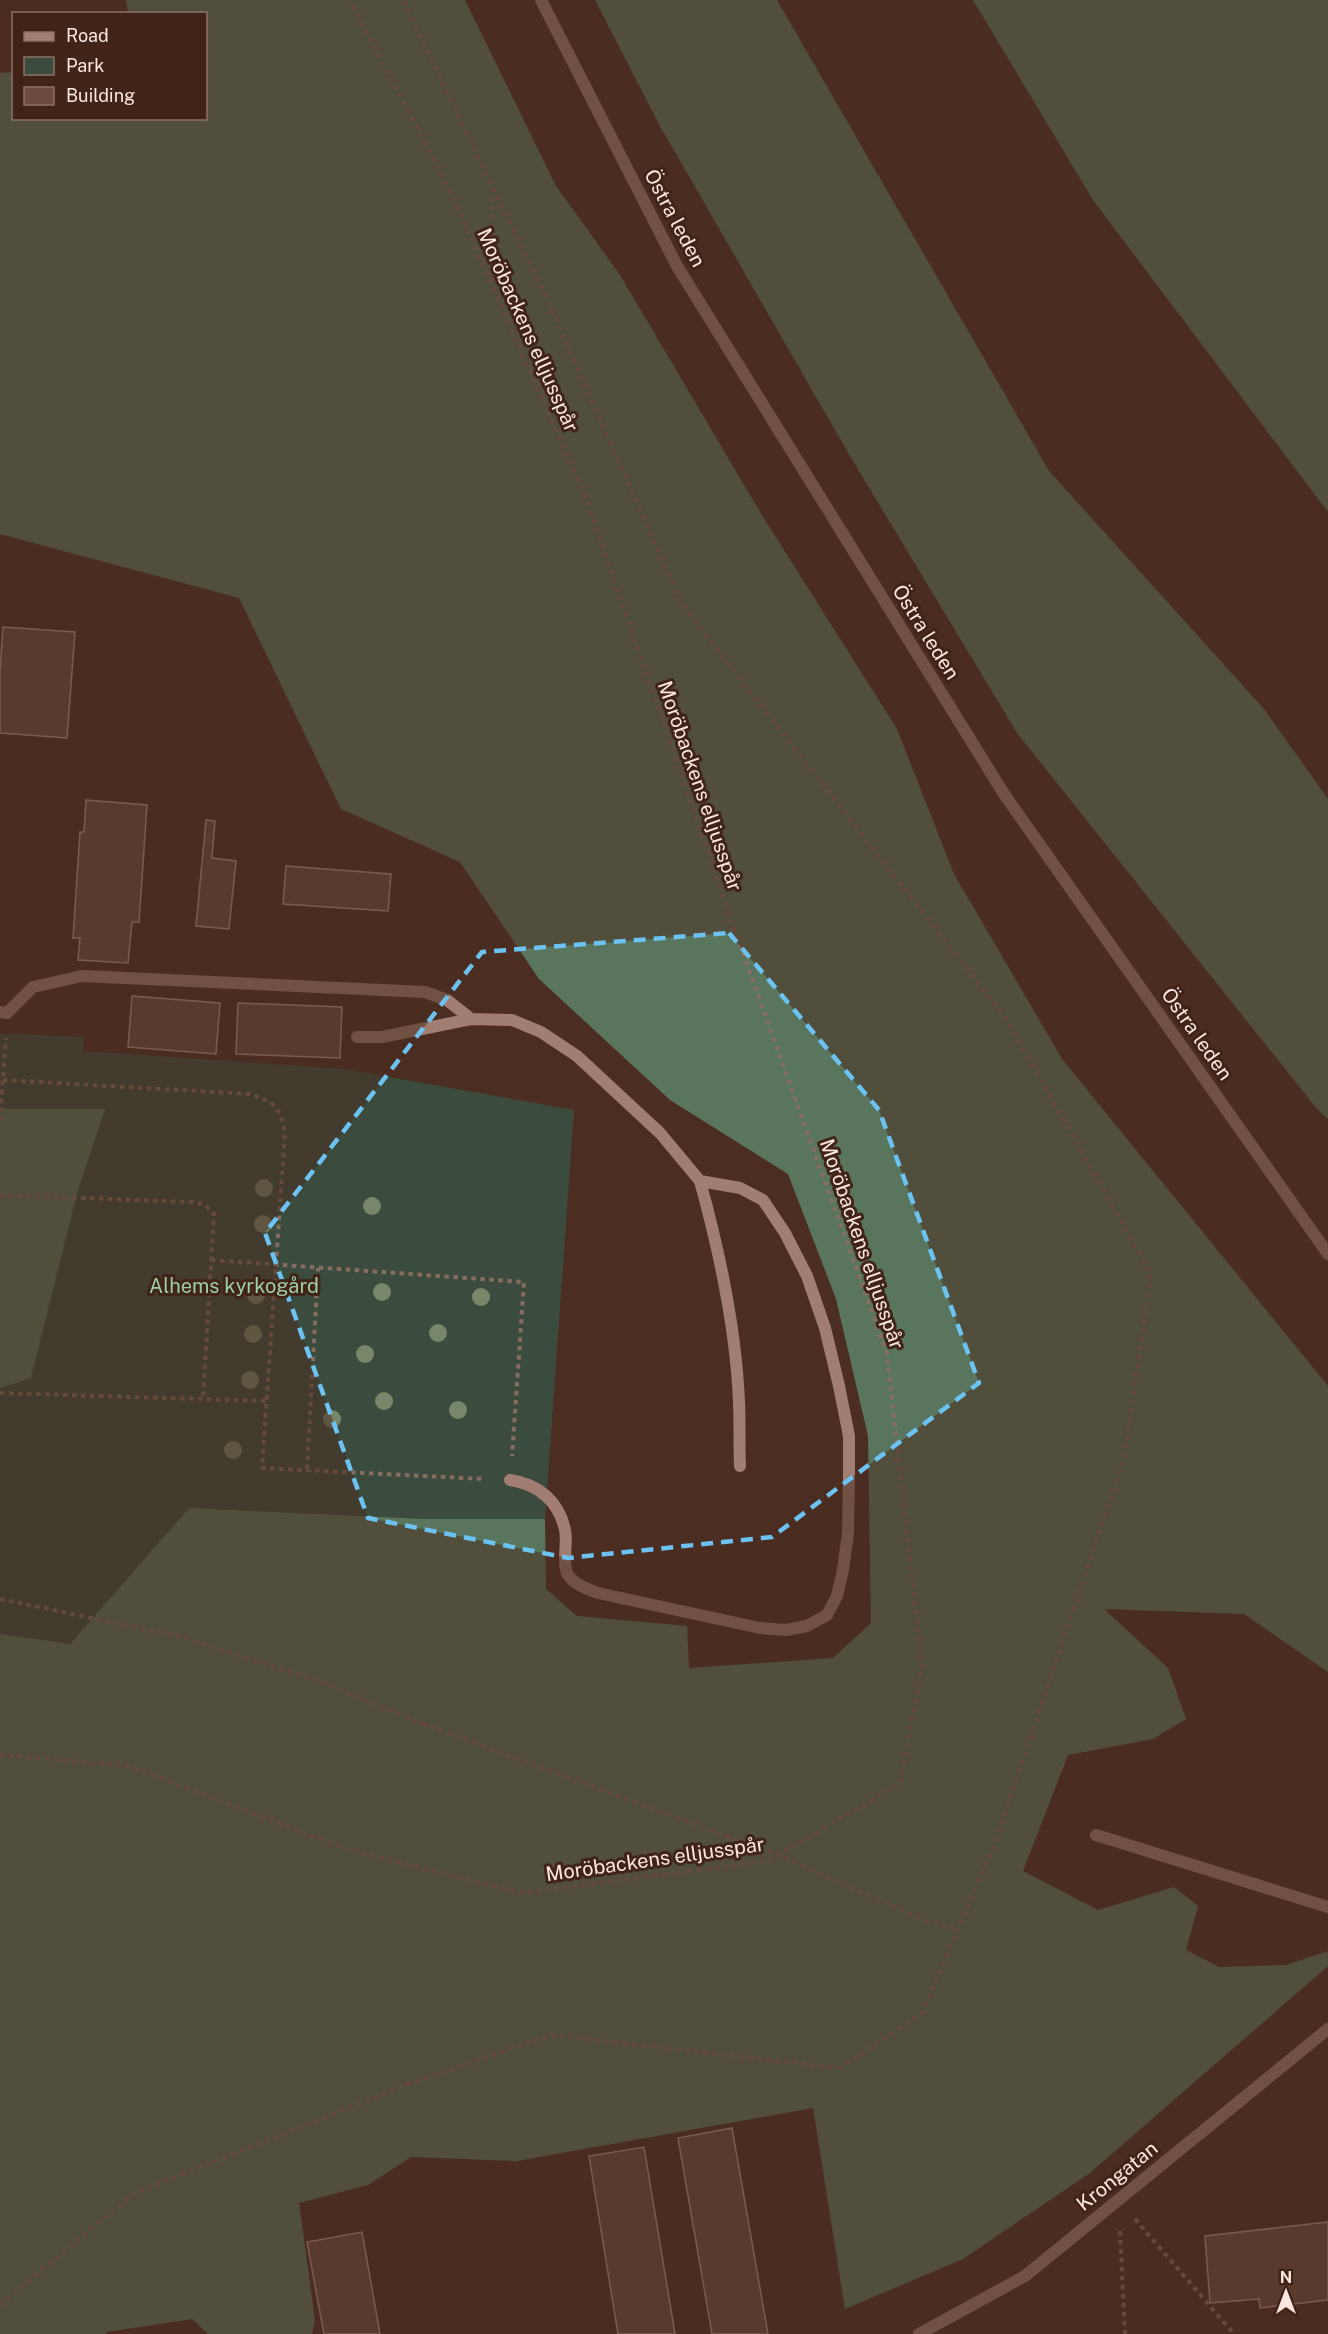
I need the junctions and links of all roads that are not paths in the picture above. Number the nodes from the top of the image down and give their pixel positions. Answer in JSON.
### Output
{"nodes":[{"id":1,"x":541,"y":0,"type":"edge"},
{"id":2,"x":4,"y":1013,"type":"edge"},
{"id":3,"x":471,"y":1019,"type":"junction"},
{"id":4,"x":357,"y":1037,"type":"dead end"},
{"id":5,"x":700,"y":1181,"type":"junction"},
{"id":6,"x":1328,"y":1254,"type":"edge"},
{"id":7,"x":740,"y":1466,"type":"dead end"},
{"id":8,"x":510,"y":1480,"type":"road end"},
{"id":9,"x":1096,"y":1835,"type":"dead end"},
{"id":10,"x":1328,"y":1907,"type":"edge"},
{"id":11,"x":1328,"y":2029,"type":"edge"},
{"id":12,"x":919,"y":2334,"type":"edge"}],
"edges":[{"from":1,"to":6,"type":"street","name":"Östra leden"},
{"from":2,"to":3,"type":"street"},
{"from":3,"to":4,"type":"street"},
{"from":3,"to":5,"type":"street"},
{"from":5,"to":7,"type":"street"},
{"from":5,"to":8,"type":"street"},
{"from":9,"to":10,"type":"street"},
{"from":11,"to":12,"type":"street","name":"Krongatan"}]}
